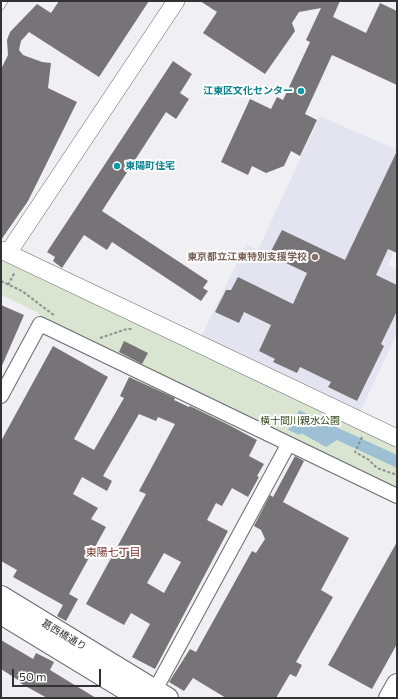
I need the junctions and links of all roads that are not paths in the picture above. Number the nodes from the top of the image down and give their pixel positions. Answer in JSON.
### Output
{"nodes":[{"id":1,"x":4,"y":1,"type":"edge"},
{"id":2,"x":176,"y":1,"type":"edge"},
{"id":3,"x":1,"y":6,"type":"edge"},
{"id":4,"x":4,"y":252,"type":"edge"},
{"id":5,"x":1,"y":396,"type":"edge"},
{"id":6,"x":397,"y":438,"type":"edge"},
{"id":7,"x":288,"y":445,"type":"junction"},
{"id":8,"x":397,"y":496,"type":"edge"},
{"id":9,"x":1,"y":596,"type":"edge"},
{"id":10,"x":1,"y":614,"type":"edge"},
{"id":11,"x":397,"y":684,"type":"edge"},
{"id":12,"x":154,"y":695,"type":"edge"},
{"id":13,"x":389,"y":698,"type":"edge"}],
"edges":[{"from":1,"to":3,"type":"lane"},
{"from":2,"to":4,"type":"street"},
{"from":4,"to":6,"type":"street"},
{"from":5,"to":7,"type":"street"},
{"from":7,"to":8,"type":"street"},
{"from":7,"to":12,"type":"street"},
{"from":9,"to":12,"type":"main road","name":"葛西橋通り"},
{"from":10,"to":12,"type":"main road","name":"葛西橋通り"},
{"from":11,"to":13,"type":"main road"}]}
